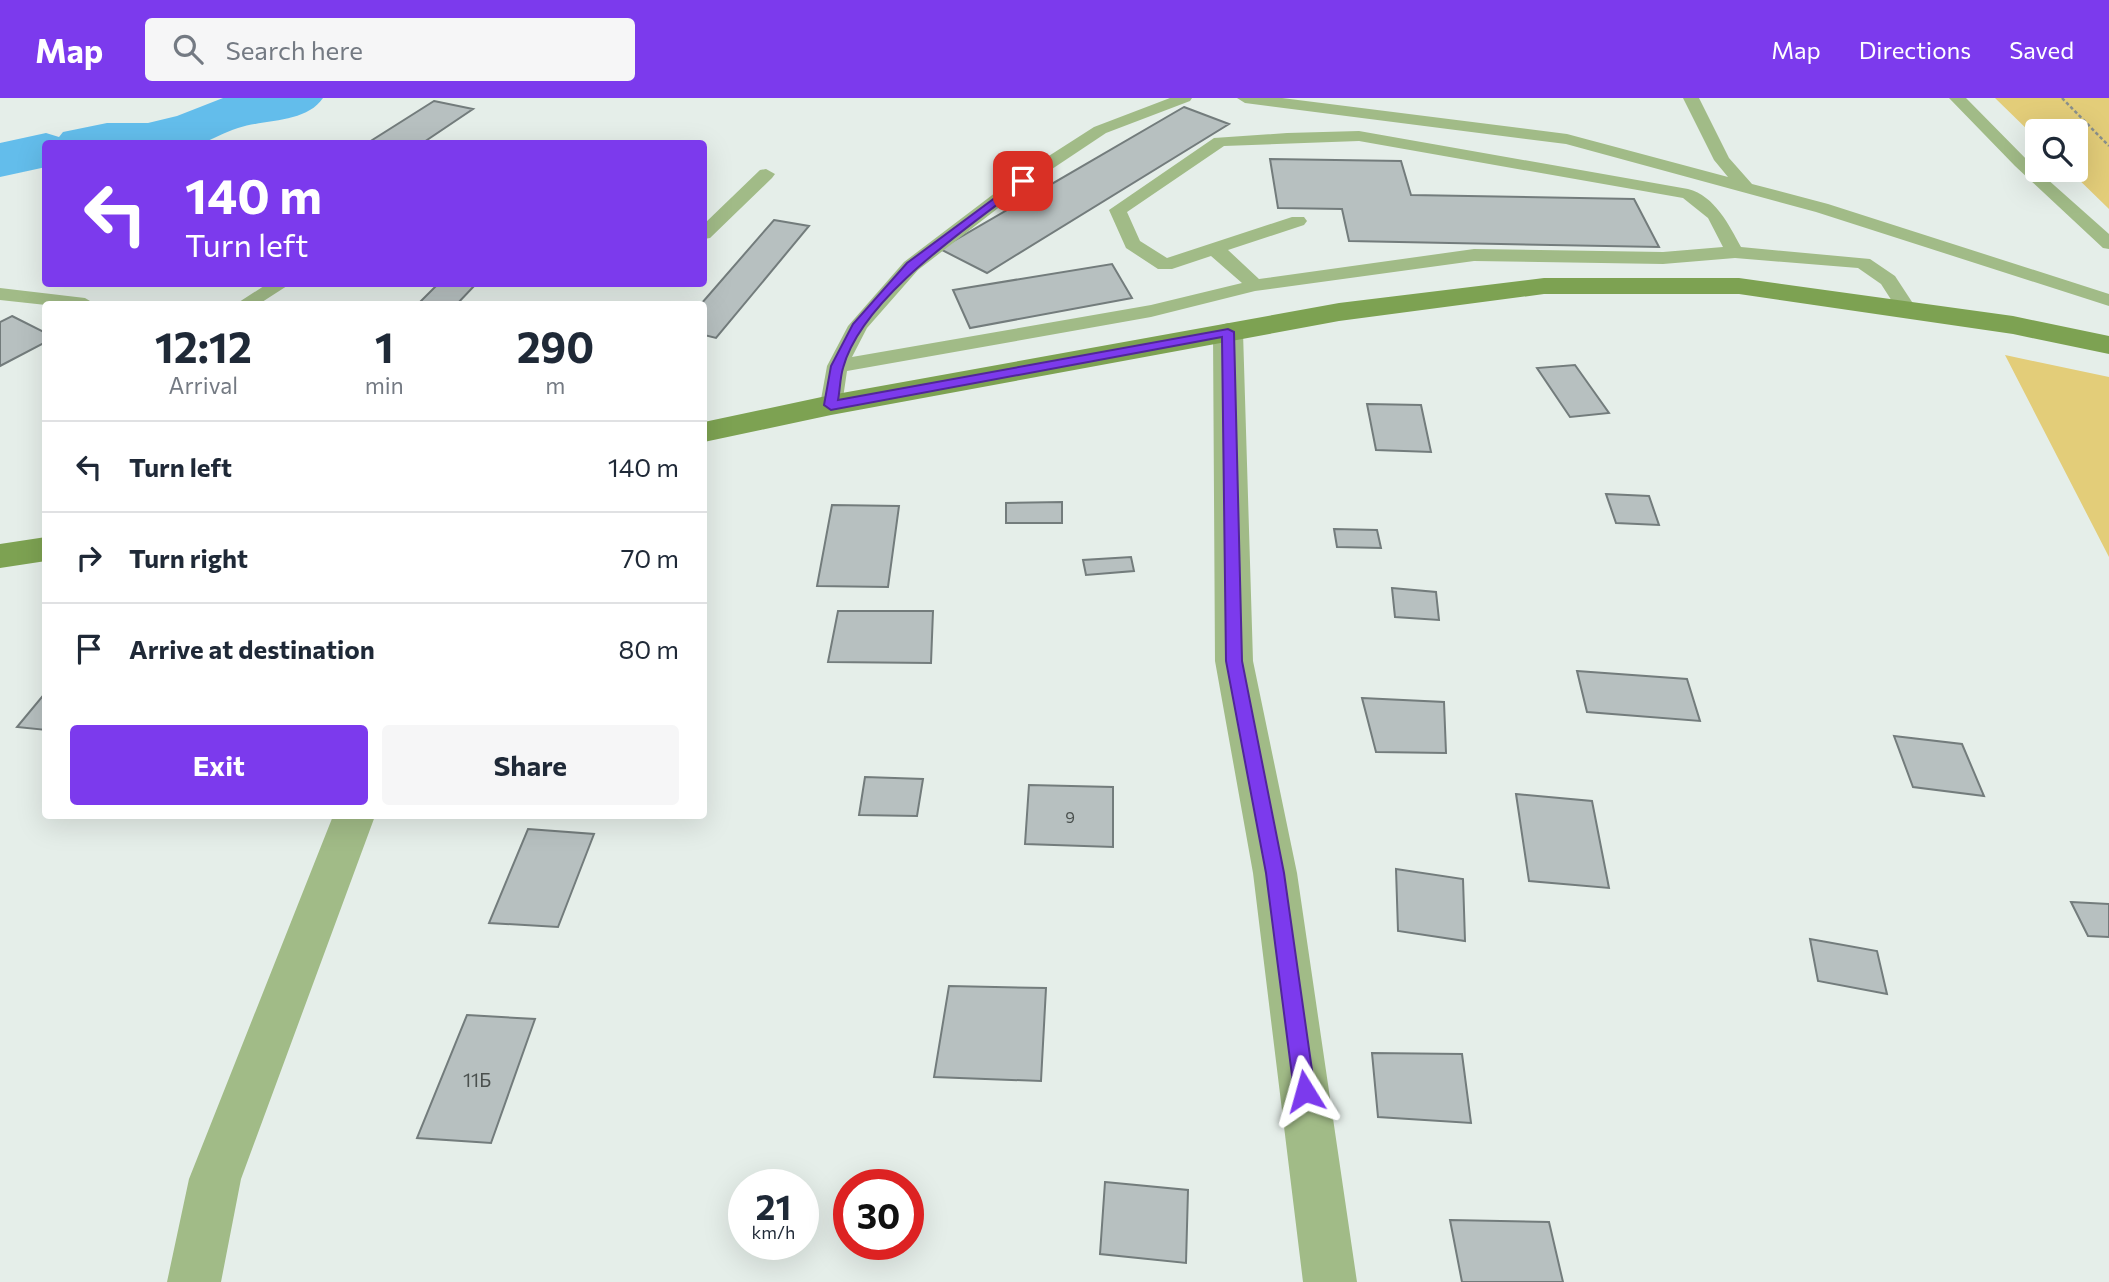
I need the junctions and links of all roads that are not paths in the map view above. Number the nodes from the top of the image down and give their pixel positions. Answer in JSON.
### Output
{"nodes":[{"id":1,"x":1184,"y":98,"type":"edge"},
{"id":2,"x":1245,"y":98,"type":"edge"},
{"id":3,"x":1691,"y":98,"type":"edge"},
{"id":4,"x":1957,"y":98,"type":"edge"},
{"id":5,"x":766,"y":174,"type":"dead end"},
{"id":6,"x":1746,"y":187,"type":"junction"},
{"id":7,"x":1298,"y":222,"type":"dead end"},
{"id":8,"x":707,"y":231,"type":"edge"},
{"id":9,"x":2109,"y":244,"type":"edge"},
{"id":10,"x":1214,"y":248,"type":"junction"},
{"id":11,"x":1735,"y":252,"type":"junction"},
{"id":12,"x":1255,"y":285,"type":"junction"},
{"id":13,"x":275,"y":287,"type":"edge"},
{"id":14,"x":0,"y":294,"type":"edge"},
{"id":15,"x":2109,"y":300,"type":"edge"},
{"id":16,"x":60,"y":301,"type":"edge"},
{"id":17,"x":251,"y":301,"type":"edge"},
{"id":18,"x":1906,"y":308,"type":"junction"},
{"id":19,"x":1228,"y":332,"type":"junction"},
{"id":20,"x":2109,"y":345,"type":"edge"},
{"id":21,"x":837,"y":366,"type":"junction"},
{"id":22,"x":831,"y":405,"type":"junction"},
{"id":23,"x":707,"y":431,"type":"edge"},
{"id":24,"x":42,"y":551,"type":"edge"},
{"id":25,"x":0,"y":556,"type":"edge"},
{"id":26,"x":353,"y":819,"type":"edge"},
{"id":27,"x":194,"y":1282,"type":"edge"},
{"id":28,"x":1330,"y":1282,"type":"edge"}],
"edges":[{"from":1,"to":21,"type":"lane"},
{"from":2,"to":6,"type":"lane"},
{"from":3,"to":6,"type":"lane"},
{"from":4,"to":9,"type":"lane"},
{"from":5,"to":8,"type":"lane"},
{"from":6,"to":15,"type":"lane"},
{"from":7,"to":10,"type":"lane"},
{"from":10,"to":11,"type":"lane"},
{"from":10,"to":12,"type":"lane"},
{"from":11,"to":12,"type":"lane"},
{"from":11,"to":18,"type":"lane"},
{"from":12,"to":21,"type":"lane"},
{"from":13,"to":17,"type":"lane"},
{"from":14,"to":16,"type":"lane"},
{"from":18,"to":19,"type":"main road"},
{"from":18,"to":20,"type":"main road"},
{"from":19,"to":22,"type":"main road"},
{"from":19,"to":28,"type":"street"},
{"from":21,"to":22,"type":"lane"},
{"from":22,"to":23,"type":"main road"},
{"from":24,"to":25,"type":"main road"},
{"from":26,"to":27,"type":"street"}]}
